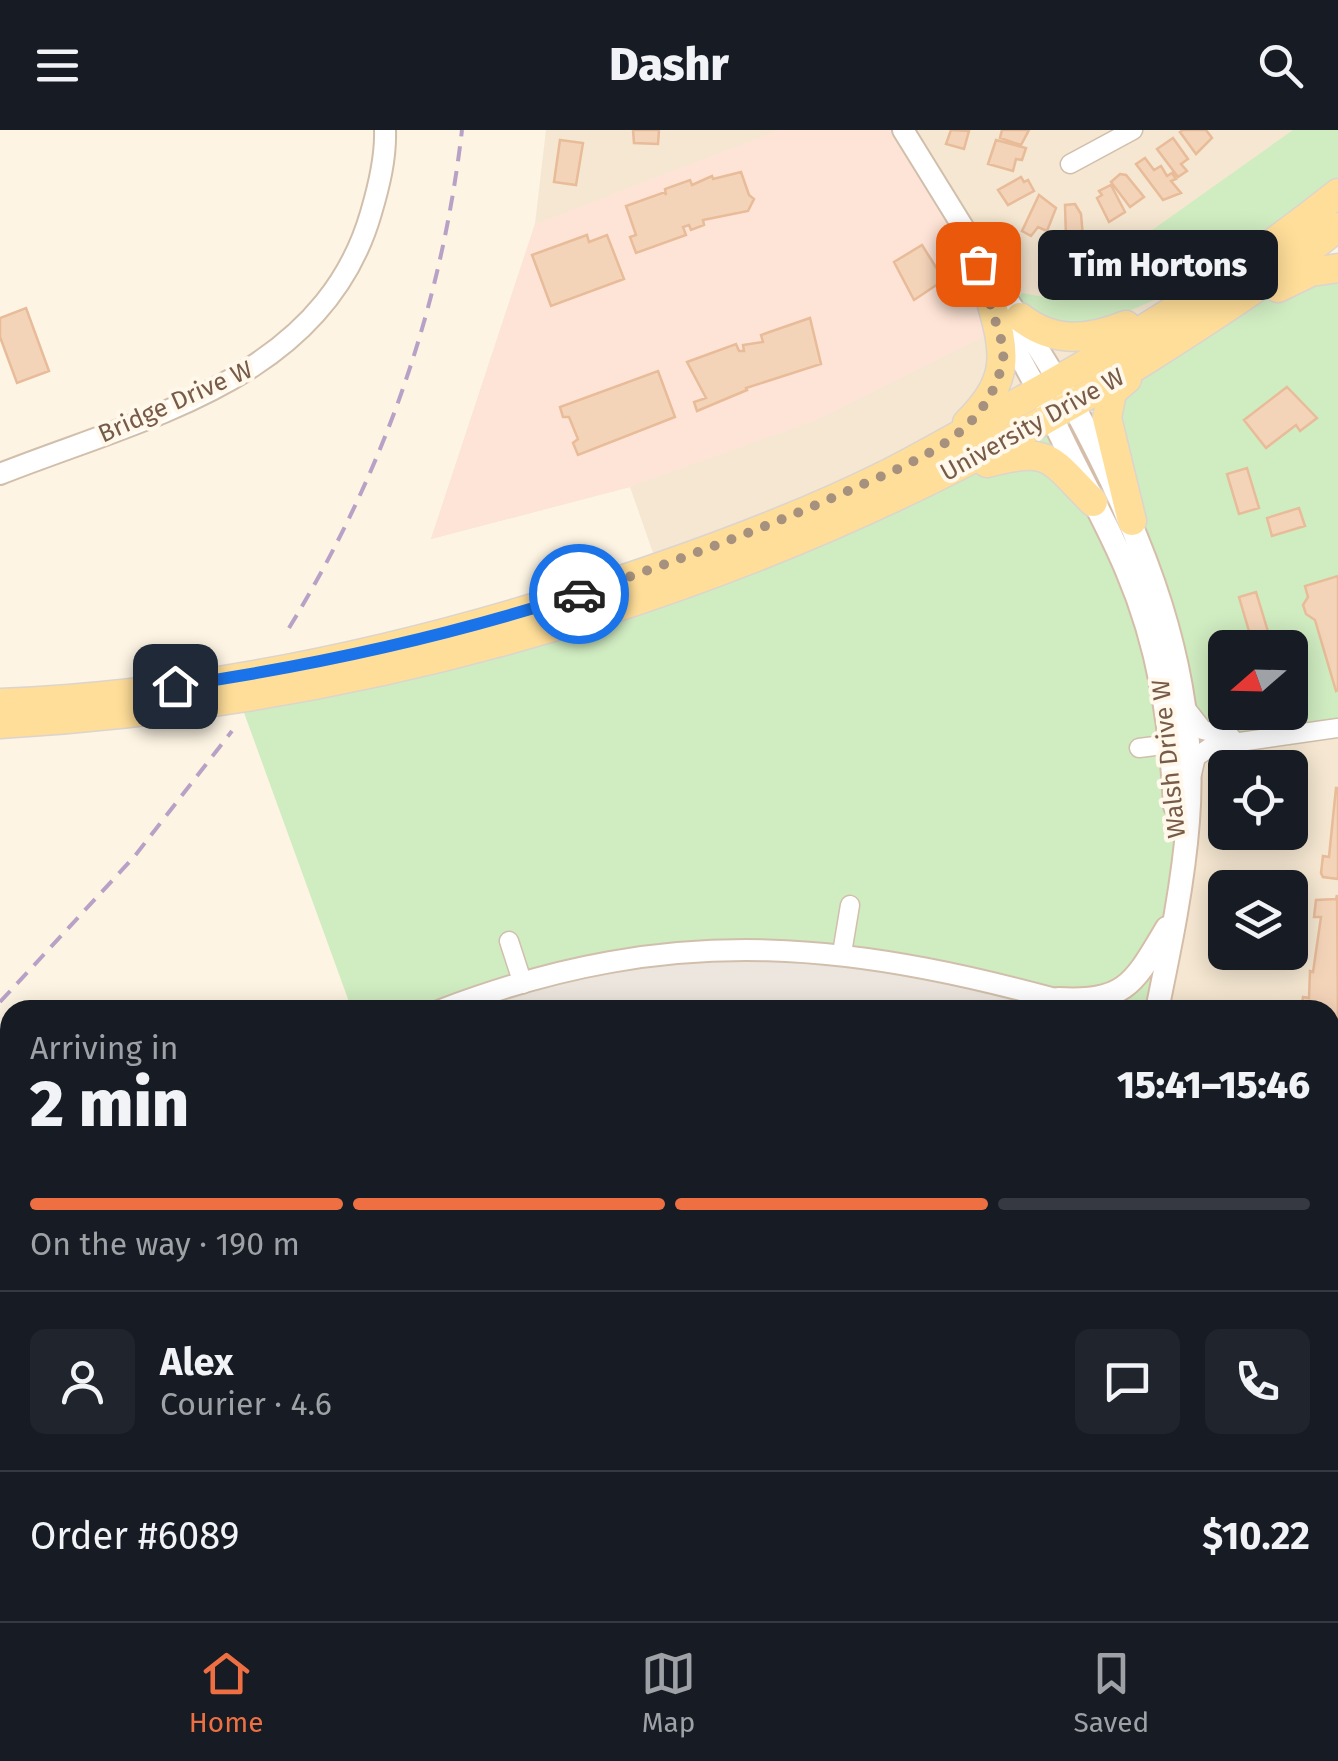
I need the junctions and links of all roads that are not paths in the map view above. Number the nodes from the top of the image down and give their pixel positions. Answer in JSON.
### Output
{"nodes":[{"id":1,"x":385,"y":130,"type":"edge"},
{"id":2,"x":903,"y":130,"type":"edge"},
{"id":3,"x":1132,"y":130,"type":"edge"},
{"id":4,"x":1070,"y":164,"type":"dead end"},
{"id":5,"x":1338,"y":192,"type":"edge"},
{"id":6,"x":1338,"y":227,"type":"edge"},
{"id":7,"x":962,"y":228,"type":"junction"},
{"id":8,"x":1338,"y":268,"type":"edge"},
{"id":9,"x":990,"y":298,"type":"junction"},
{"id":10,"x":1188,"y":301,"type":"junction"},
{"id":11,"x":1218,"y":315,"type":"junction"},
{"id":12,"x":1020,"y":317,"type":"junction"},
{"id":13,"x":1156,"y":354,"type":"junction"},
{"id":14,"x":1048,"y":385,"type":"junction"},
{"id":15,"x":1063,"y":411,"type":"junction"},
{"id":16,"x":953,"y":438,"type":"junction"},
{"id":17,"x":0,"y":474,"type":"edge"},
{"id":18,"x":942,"y":474,"type":"junction"},
{"id":19,"x":1093,"y":502,"type":"junction"},
{"id":20,"x":1132,"y":521,"type":"junction"},
{"id":21,"x":1181,"y":700,"type":"junction"},
{"id":22,"x":0,"y":703,"type":"edge"},
{"id":23,"x":0,"y":724,"type":"edge"},
{"id":24,"x":1338,"y":728,"type":"edge"},
{"id":25,"x":1247,"y":738,"type":"junction"},
{"id":26,"x":1171,"y":744,"type":"junction"},
{"id":27,"x":1139,"y":748,"type":"dead end"},
{"id":28,"x":1189,"y":789,"type":"junction"},
{"id":29,"x":1181,"y":884,"type":"junction"},
{"id":30,"x":850,"y":905,"type":"dead end"},
{"id":31,"x":1177,"y":912,"type":"junction"},
{"id":32,"x":509,"y":940,"type":"dead end"},
{"id":33,"x":842,"y":953,"type":"junction"},
{"id":34,"x":523,"y":984,"type":"junction"},
{"id":35,"x":473,"y":1000,"type":"edge"},
{"id":36,"x":1058,"y":1000,"type":"joint"},
{"id":37,"x":1159,"y":1000,"type":"edge"}],
"edges":[{"from":1,"to":17,"type":"street","name":"Bridge Drive W"},
{"from":2,"to":7,"type":"street"},
{"from":3,"to":4,"type":"street"},
{"from":5,"to":10,"type":"main road","name":"University Drive W"},
{"from":6,"to":11,"type":"main road","name":"University Drive W"},
{"from":7,"to":9,"type":"street"},
{"from":7,"to":12,"type":"street"},
{"from":8,"to":11,"type":"main road"},
{"from":9,"to":14,"type":"street"},
{"from":9,"to":16,"type":"main road"},
{"from":10,"to":12,"type":"main road"},
{"from":10,"to":14,"type":"main road","name":"University Drive W"},
{"from":11,"to":13,"type":"main road","name":"University Drive W"},
{"from":12,"to":14,"type":"street"},
{"from":13,"to":15,"type":"main road","name":"University Drive W"},
{"from":13,"to":20,"type":"main road"},
{"from":14,"to":15,"type":"street"},
{"from":14,"to":16,"type":"main road","name":"University Drive W"},
{"from":15,"to":18,"type":"main road","name":"University Drive W"},
{"from":15,"to":19,"type":"main road","name":"Walsh Drive W"},
{"from":15,"to":20,"type":"main road","name":"Walsh Drive W"},
{"from":16,"to":22,"type":"main road","name":"University Drive W"},
{"from":18,"to":19,"type":"main road"},
{"from":18,"to":23,"type":"main road","name":"University Drive W"},
{"from":19,"to":26,"type":"main road","name":"Walsh Drive W"},
{"from":20,"to":21,"type":"main road","name":"Walsh Drive W"},
{"from":21,"to":25,"type":"street"},
{"from":21,"to":28,"type":"main road","name":"Walsh Drive W"},
{"from":24,"to":25,"type":"street"},
{"from":25,"to":28,"type":"street"},
{"from":26,"to":27,"type":"street"},
{"from":26,"to":29,"type":"main road","name":"Walsh Drive W"},
{"from":28,"to":29,"type":"main road","name":"Walsh Drive W"},
{"from":29,"to":31,"type":"main road","name":"Walsh Drive W"},
{"from":30,"to":33,"type":"street"},
{"from":31,"to":36,"type":"main road"},
{"from":31,"to":37,"type":"main road","name":"Walsh Drive W"},
{"from":32,"to":34,"type":"street"},
{"from":33,"to":34,"type":"street"},
{"from":33,"to":36,"type":"street"},
{"from":34,"to":35,"type":"street"}]}
